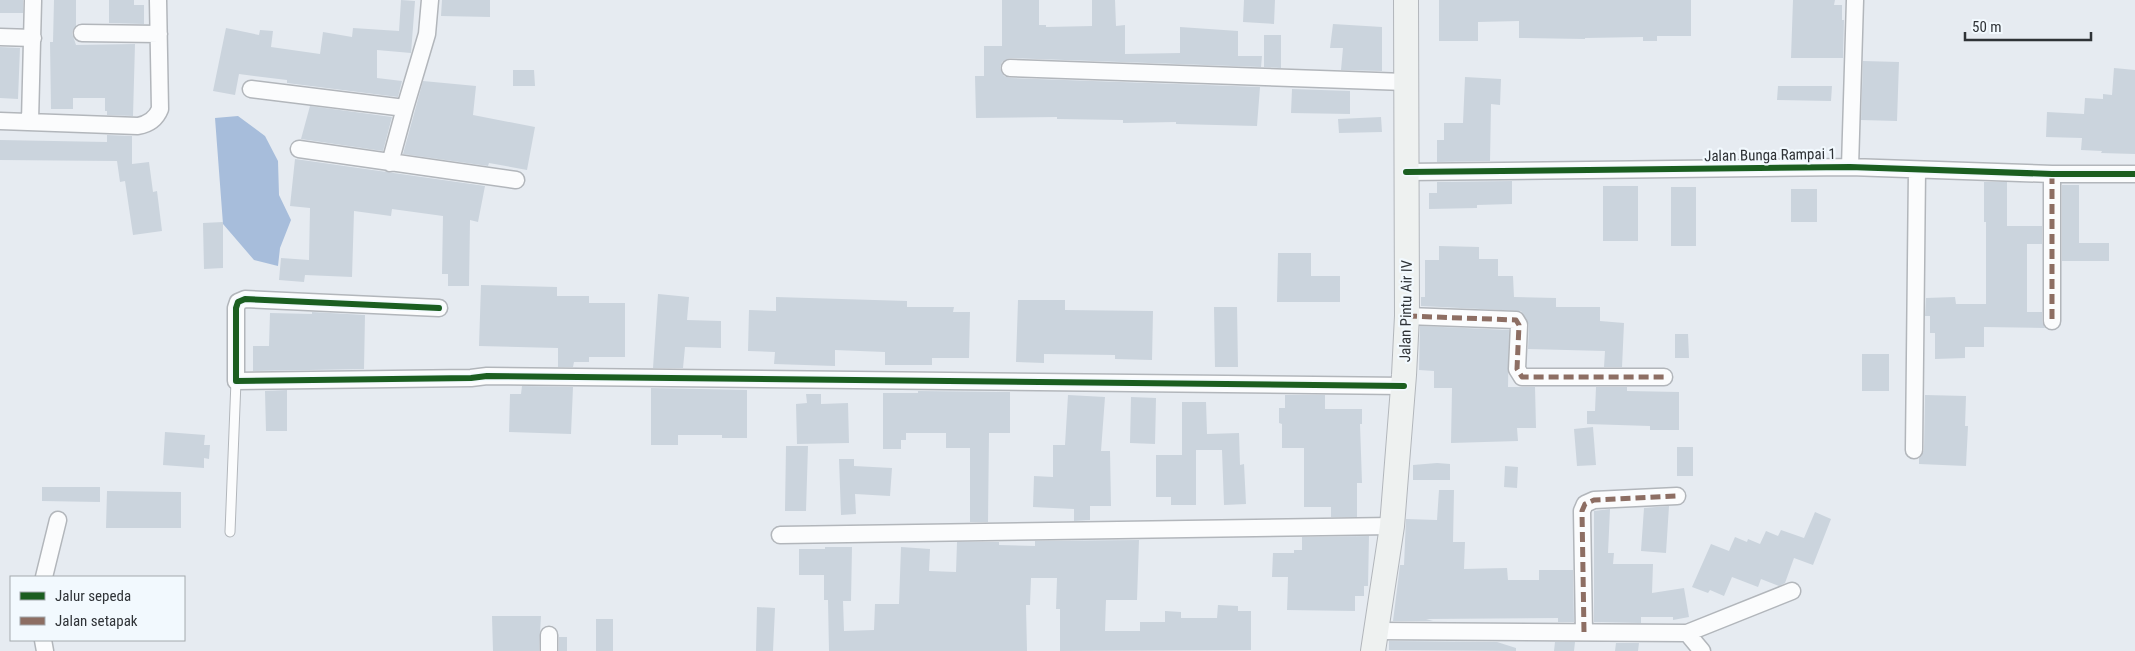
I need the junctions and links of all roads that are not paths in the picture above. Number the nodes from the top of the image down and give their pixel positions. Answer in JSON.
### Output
{"nodes":[{"id":1,"x":158,"y":0,"type":"edge"},
{"id":2,"x":430,"y":0,"type":"edge"},
{"id":3,"x":1406,"y":0,"type":"edge"},
{"id":4,"x":1855,"y":0,"type":"edge"},
{"id":5,"x":33,"y":1,"type":"edge"},
{"id":6,"x":82,"y":33,"type":"dead end"},
{"id":7,"x":159,"y":34,"type":"junction"},
{"id":8,"x":0,"y":37,"type":"edge"},
{"id":9,"x":33,"y":38,"type":"junction"},
{"id":10,"x":1010,"y":68,"type":"dead end"},
{"id":11,"x":1405,"y":82,"type":"junction"},
{"id":12,"x":251,"y":89,"type":"dead end"},
{"id":13,"x":404,"y":108,"type":"junction"},
{"id":14,"x":0,"y":121,"type":"edge"},
{"id":15,"x":30,"y":121,"type":"junction"},
{"id":16,"x":299,"y":149,"type":"dead end"},
{"id":17,"x":390,"y":163,"type":"junction"},
{"id":18,"x":1850,"y":167,"type":"junction"},
{"id":19,"x":1917,"y":170,"type":"junction"},
{"id":20,"x":1406,"y":172,"type":"junction"},
{"id":21,"x":2052,"y":174,"type":"junction"},
{"id":22,"x":2135,"y":174,"type":"edge"},
{"id":23,"x":516,"y":180,"type":"dead end"},
{"id":24,"x":439,"y":308,"type":"dead end"},
{"id":25,"x":1407,"y":316,"type":"junction"},
{"id":26,"x":2052,"y":320,"type":"dead end"},
{"id":27,"x":1664,"y":377,"type":"dead end"},
{"id":28,"x":236,"y":381,"type":"junction"},
{"id":29,"x":1404,"y":386,"type":"junction"},
{"id":30,"x":1914,"y":450,"type":"dead end"},
{"id":31,"x":1677,"y":496,"type":"dead end"},
{"id":32,"x":58,"y":520,"type":"dead end"},
{"id":33,"x":1392,"y":526,"type":"junction"},
{"id":34,"x":230,"y":532,"type":"dead end"},
{"id":35,"x":780,"y":535,"type":"dead end"},
{"id":36,"x":44,"y":576,"type":"edge"},
{"id":37,"x":1792,"y":591,"type":"dead end"},
{"id":38,"x":1584,"y":632,"type":"junction"},
{"id":39,"x":1687,"y":633,"type":"junction"},
{"id":40,"x":1375,"y":641,"type":"edge"},
{"id":41,"x":1702,"y":651,"type":"edge"}],
"edges":[{"from":1,"to":7,"type":"street"},
{"from":2,"to":13,"type":"street"},
{"from":3,"to":11,"type":"main road","name":"Jalan Pintu Air IV"},
{"from":4,"to":18,"type":"street"},
{"from":5,"to":9,"type":"street"},
{"from":6,"to":7,"type":"street"},
{"from":7,"to":15,"type":"street"},
{"from":8,"to":9,"type":"street"},
{"from":9,"to":15,"type":"street"},
{"from":10,"to":11,"type":"street"},
{"from":11,"to":20,"type":"main road","name":"Jalan Pintu Air IV"},
{"from":12,"to":13,"type":"street"},
{"from":13,"to":17,"type":"street"},
{"from":14,"to":15,"type":"street"},
{"from":16,"to":17,"type":"street"},
{"from":17,"to":23,"type":"street"},
{"from":18,"to":19,"type":"street","name":"Jalan Bunga Rampai 1"},
{"from":18,"to":20,"type":"street","name":"Jalan Bunga Rampai 1"},
{"from":19,"to":21,"type":"street","name":"Jalan Bunga Rampai 1"},
{"from":19,"to":30,"type":"street"},
{"from":20,"to":25,"type":"main road","name":"Jalan Pintu Air IV"},
{"from":21,"to":22,"type":"street","name":"Jalan Bunga Rampai 1"},
{"from":21,"to":26,"type":"street"},
{"from":24,"to":28,"type":"street"},
{"from":25,"to":27,"type":"street"},
{"from":25,"to":29,"type":"main road","name":"Jalan Pintu Air IV"},
{"from":28,"to":29,"type":"street"},
{"from":28,"to":34,"type":"lane"},
{"from":29,"to":33,"type":"main road","name":"Jalan Pintu Air IV"},
{"from":31,"to":38,"type":"street"},
{"from":32,"to":36,"type":"street"},
{"from":33,"to":35,"type":"street"},
{"from":33,"to":40,"type":"main road","name":"Jalan Pintu Air IV"},
{"from":37,"to":39,"type":"street"},
{"from":38,"to":39,"type":"street"},
{"from":38,"to":40,"type":"street"},
{"from":39,"to":41,"type":"street"}]}
